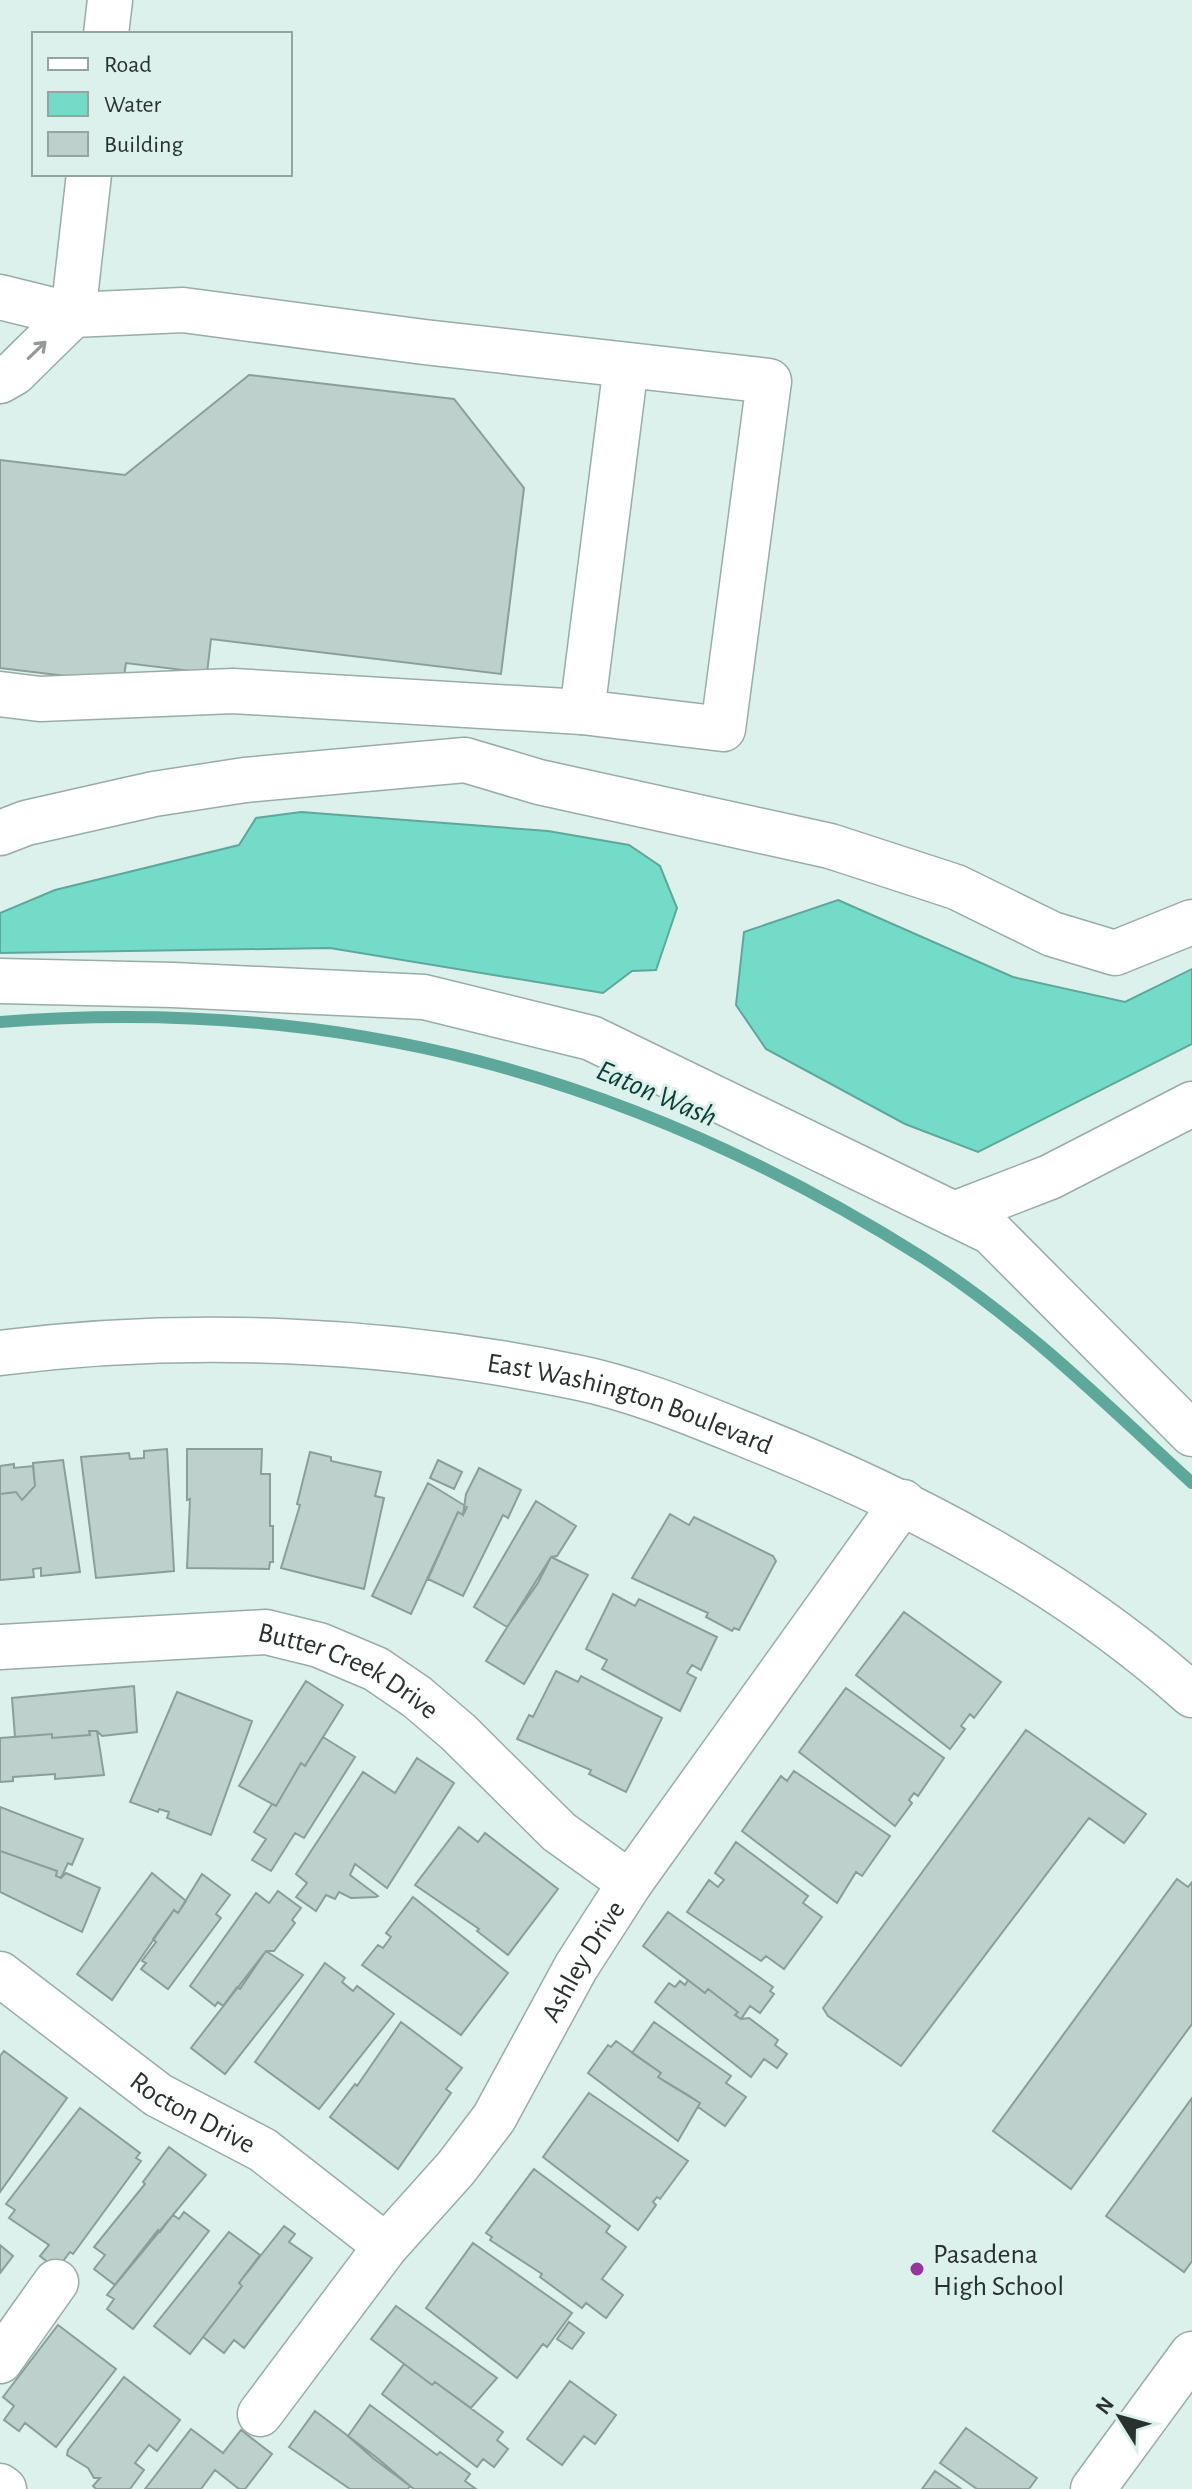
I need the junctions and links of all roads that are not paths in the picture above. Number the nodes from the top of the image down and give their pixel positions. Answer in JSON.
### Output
{"nodes":[{"id":1,"x":110,"y":0,"type":"edge"},
{"id":2,"x":106,"y":32,"type":"edge"},
{"id":3,"x":89,"y":176,"type":"edge"},
{"id":4,"x":0,"y":297,"type":"edge"},
{"id":5,"x":73,"y":315,"type":"junction"},
{"id":6,"x":626,"y":365,"type":"junction"},
{"id":7,"x":0,"y":381,"type":"edge"},
{"id":8,"x":0,"y":694,"type":"edge"},
{"id":9,"x":582,"y":712,"type":"junction"},
{"id":10,"x":0,"y":833,"type":"edge"},
{"id":11,"x":1192,"y":922,"type":"edge"},
{"id":12,"x":0,"y":981,"type":"edge"},
{"id":13,"x":1192,"y":1104,"type":"edge"},
{"id":14,"x":954,"y":1214,"type":"junction"},
{"id":15,"x":0,"y":1353,"type":"edge"},
{"id":16,"x":1192,"y":1434,"type":"edge"},
{"id":17,"x":903,"y":1502,"type":"junction"},
{"id":18,"x":0,"y":1647,"type":"edge"},
{"id":19,"x":1192,"y":1695,"type":"edge"},
{"id":20,"x":630,"y":1883,"type":"junction"},
{"id":21,"x":0,"y":1974,"type":"edge"},
{"id":22,"x":386,"y":2246,"type":"junction"},
{"id":23,"x":56,"y":2282,"type":"dead end"},
{"id":24,"x":1192,"y":2354,"type":"edge"},
{"id":25,"x":0,"y":2361,"type":"edge"},
{"id":26,"x":260,"y":2414,"type":"dead end"},
{"id":27,"x":1093,"y":2489,"type":"edge"}],
"edges":[{"from":1,"to":2,"type":"street"},
{"from":3,"to":5,"type":"street"},
{"from":4,"to":5,"type":"street"},
{"from":5,"to":6,"type":"street"},
{"from":7,"to":5,"type":"street","one_way":true},
{"from":6,"to":9,"type":"street"},
{"from":6,"to":9,"type":"street"},
{"from":8,"to":9,"type":"street"},
{"from":10,"to":11,"type":"street"},
{"from":12,"to":14,"type":"street"},
{"from":13,"to":14,"type":"street"},
{"from":14,"to":16,"type":"street"},
{"from":15,"to":17,"type":"street","name":"East Washington Boulevard"},
{"from":17,"to":19,"type":"street","name":"East Washington Boulevard"},
{"from":17,"to":20,"type":"street","name":"Ashley Drive"},
{"from":18,"to":20,"type":"street","name":"Butter Creek Drive"},
{"from":20,"to":22,"type":"street","name":"Ashley Drive"},
{"from":21,"to":22,"type":"street","name":"Rocton Drive"},
{"from":22,"to":26,"type":"street","name":"Ashley Drive"},
{"from":23,"to":25,"type":"street"},
{"from":24,"to":27,"type":"street"}]}
